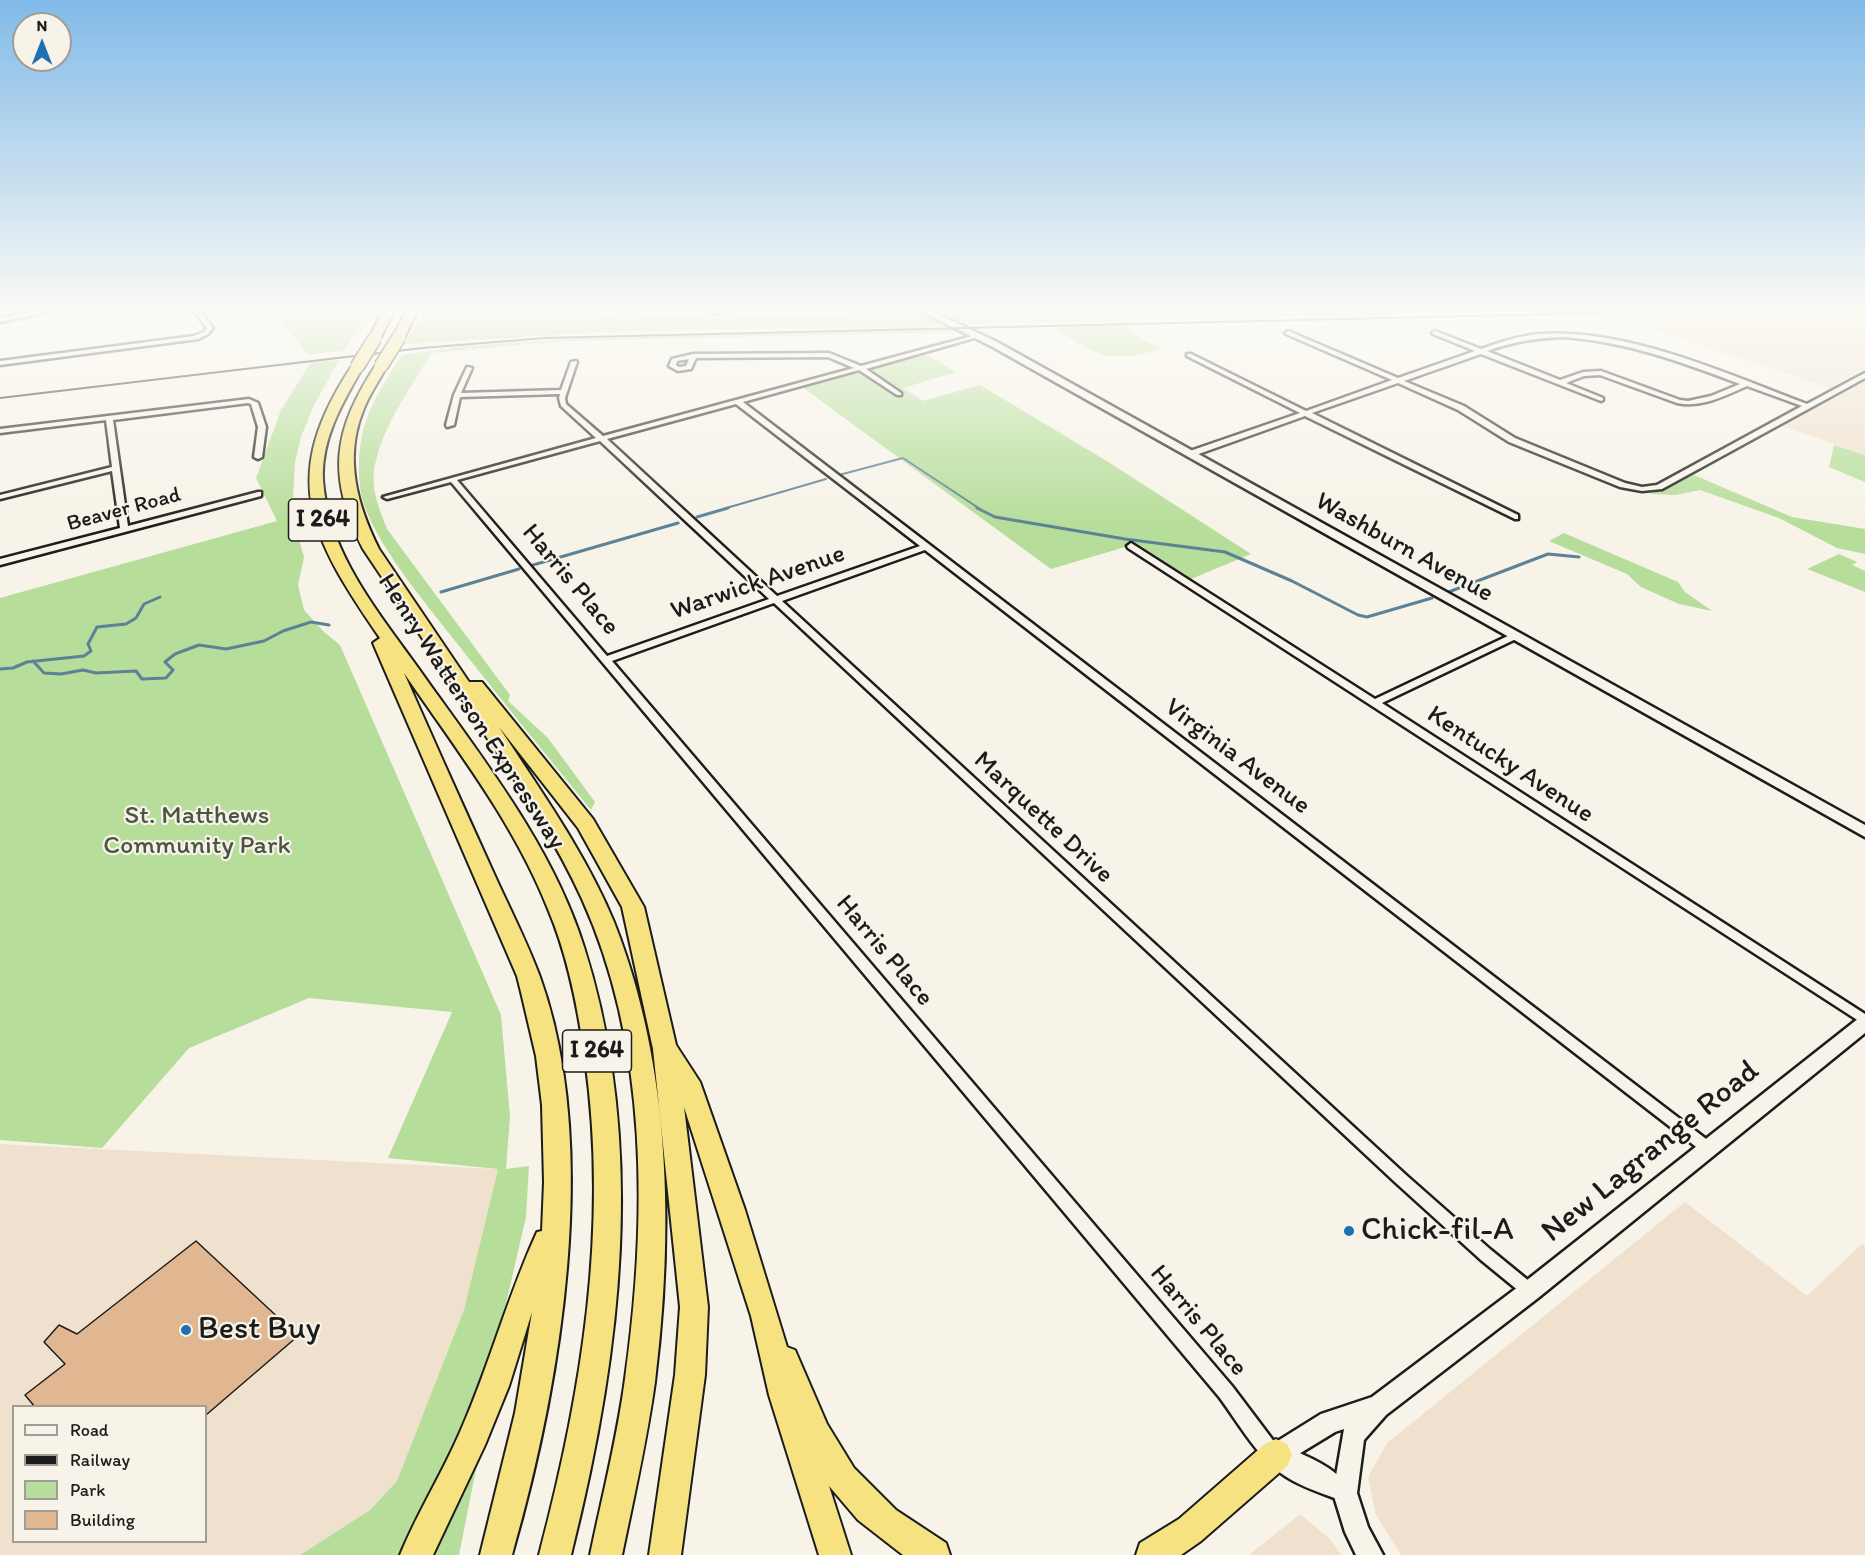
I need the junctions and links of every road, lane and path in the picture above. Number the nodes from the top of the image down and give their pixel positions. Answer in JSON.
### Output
{"nodes":[{"id":1,"x":349,"y":381,"type":"edge"},
{"id":2,"x":373,"y":381,"type":"edge"},
{"id":3,"x":463,"y":381,"type":"edge"},
{"id":4,"x":567,"y":381,"type":"edge"},
{"id":5,"x":816,"y":381,"type":"edge"},
{"id":6,"x":879,"y":381,"type":"edge"},
{"id":7,"x":1058,"y":381,"type":"edge"},
{"id":8,"x":1241,"y":381,"type":"edge"},
{"id":9,"x":1400,"y":381,"type":"joint"},
{"id":10,"x":1557,"y":381,"type":"edge"},
{"id":11,"x":1565,"y":381,"type":"edge"},
{"id":12,"x":1621,"y":381,"type":"edge"},
{"id":13,"x":1737,"y":381,"type":"edge"},
{"id":14,"x":1855,"y":381,"type":"edge"},
{"id":15,"x":1561,"y":382,"type":"junction"},
{"id":16,"x":1746,"y":384,"type":"junction"},
{"id":17,"x":563,"y":392,"type":"junction"},
{"id":18,"x":899,"y":394,"type":"dead end"},
{"id":19,"x":457,"y":395,"type":"junction"},
{"id":20,"x":1601,"y":399,"type":"dead end"},
{"id":21,"x":738,"y":402,"type":"junction"},
{"id":22,"x":1807,"y":406,"type":"junction"},
{"id":23,"x":1307,"y":413,"type":"junction"},
{"id":24,"x":109,"y":418,"type":"junction"},
{"id":25,"x":450,"y":425,"type":"dead end"},
{"id":26,"x":0,"y":431,"type":"edge"},
{"id":27,"x":602,"y":439,"type":"junction"},
{"id":28,"x":1190,"y":454,"type":"junction"},
{"id":29,"x":258,"y":457,"type":"dead end"},
{"id":30,"x":116,"y":468,"type":"junction"},
{"id":31,"x":453,"y":480,"type":"junction"},
{"id":32,"x":258,"y":494,"type":"dead end"},
{"id":33,"x":0,"y":497,"type":"edge"},
{"id":34,"x":387,"y":497,"type":"dead end"},
{"id":35,"x":1515,"y":517,"type":"dead end"},
{"id":36,"x":124,"y":529,"type":"junction"},
{"id":37,"x":1131,"y":546,"type":"dead end"},
{"id":38,"x":926,"y":547,"type":"junction"},
{"id":39,"x":0,"y":562,"type":"edge"},
{"id":40,"x":776,"y":599,"type":"junction"},
{"id":41,"x":408,"y":602,"type":"junction"},
{"id":42,"x":365,"y":603,"type":"junction"},
{"id":43,"x":1515,"y":636,"type":"junction"},
{"id":44,"x":605,"y":660,"type":"junction"},
{"id":45,"x":1375,"y":703,"type":"junction"},
{"id":46,"x":1865,"y":832,"type":"edge"},
{"id":47,"x":1865,"y":1022,"type":"edge"},
{"id":48,"x":665,"y":1049,"type":"junction"},
{"id":49,"x":1709,"y":1149,"type":"junction"},
{"id":50,"x":555,"y":1222,"type":"junction"},
{"id":51,"x":1530,"y":1291,"type":"junction"},
{"id":52,"x":765,"y":1316,"type":"junction"},
{"id":53,"x":1378,"y":1407,"type":"junction"},
{"id":54,"x":1276,"y":1455,"type":"junction"},
{"id":55,"x":1345,"y":1492,"type":"junction"},
{"id":56,"x":416,"y":1555,"type":"edge"},
{"id":57,"x":496,"y":1555,"type":"edge"},
{"id":58,"x":555,"y":1555,"type":"edge"},
{"id":59,"x":606,"y":1555,"type":"edge"},
{"id":60,"x":665,"y":1555,"type":"edge"},
{"id":61,"x":835,"y":1555,"type":"edge"},
{"id":62,"x":934,"y":1555,"type":"edge"},
{"id":63,"x":1152,"y":1555,"type":"edge"},
{"id":64,"x":1370,"y":1555,"type":"edge"}],
"edges":[{"from":1,"to":42,"type":"highway","name":"Henry Watterson Expressway","number":"I 264","bridge":true},
{"from":2,"to":41,"type":"highway","name":"Henry Watterson Expressway","number":"I 264","bridge":true},
{"from":3,"to":19,"type":"street"},
{"from":4,"to":17,"type":"street"},
{"from":5,"to":21,"type":"street"},
{"from":6,"to":18,"type":"street"},
{"from":7,"to":28,"type":"street","name":"Washburn Avenue"},
{"from":8,"to":23,"type":"street"},
{"from":9,"to":22,"type":"street"},
{"from":9,"to":23,"type":"street"},
{"from":10,"to":15,"type":"street"},
{"from":11,"to":15,"type":"street"},
{"from":12,"to":16,"type":"street"},
{"from":13,"to":16,"type":"street"},
{"from":14,"to":22,"type":"street"},
{"from":15,"to":20,"type":"street"},
{"from":16,"to":22,"type":"street"},
{"from":17,"to":19,"type":"street"},
{"from":17,"to":27,"type":"street","name":"Marquette Drive"},
{"from":19,"to":25,"type":"street"},
{"from":21,"to":27,"type":"street"},
{"from":21,"to":38,"type":"street","name":"Virginia Avenue"},
{"from":23,"to":28,"type":"street"},
{"from":23,"to":35,"type":"street"},
{"from":24,"to":26,"type":"street"},
{"from":24,"to":29,"type":"street"},
{"from":24,"to":30,"type":"street"},
{"from":27,"to":31,"type":"street"},
{"from":27,"to":40,"type":"street","name":"Marquette Drive"},
{"from":28,"to":43,"type":"street","name":"Washburn Avenue"},
{"from":30,"to":33,"type":"street"},
{"from":30,"to":36,"type":"street"},
{"from":31,"to":34,"type":"street"},
{"from":31,"to":44,"type":"street","name":"Harris Place"},
{"from":32,"to":36,"type":"street","name":"Beaver Road"},
{"from":36,"to":39,"type":"street","name":"Beaver Road"},
{"from":37,"to":45,"type":"street","name":"Kentucky Avenue"},
{"from":38,"to":40,"type":"street","name":"Warwick Avenue"},
{"from":38,"to":49,"type":"street","name":"Virginia Avenue"},
{"from":40,"to":44,"type":"street","name":"Warwick Avenue"},
{"from":40,"to":51,"type":"street","name":"Marquette Drive"},
{"from":41,"to":48,"type":"highway"},
{"from":41,"to":59,"type":"highway","name":"Henry Watterson Expressway","number":"I 264"},
{"from":42,"to":50,"type":"highway"},
{"from":42,"to":58,"type":"highway","name":"Henry Watterson Expressway","number":"I 264"},
{"from":43,"to":45,"type":"street"},
{"from":43,"to":46,"type":"street","name":"Washburn Avenue"},
{"from":44,"to":54,"type":"street","name":"Harris Place"},
{"from":45,"to":47,"type":"street","name":"Kentucky Avenue"},
{"from":47,"to":49,"type":"street","name":"New Lagrange Road"},
{"from":48,"to":52,"type":"highway"},
{"from":48,"to":60,"type":"highway"},
{"from":49,"to":51,"type":"street","name":"New Lagrange Road"},
{"from":50,"to":56,"type":"highway"},
{"from":50,"to":57,"type":"highway"},
{"from":51,"to":53,"type":"street","name":"New Lagrange Road"},
{"from":52,"to":61,"type":"highway"},
{"from":52,"to":62,"type":"highway"},
{"from":53,"to":54,"type":"street"},
{"from":53,"to":55,"type":"street","name":"New Lagrange Road"},
{"from":54,"to":55,"type":"street","name":"Harris Place"},
{"from":54,"to":63,"type":"highway"},
{"from":55,"to":64,"type":"street","name":"New Lagrange Road"}]}
